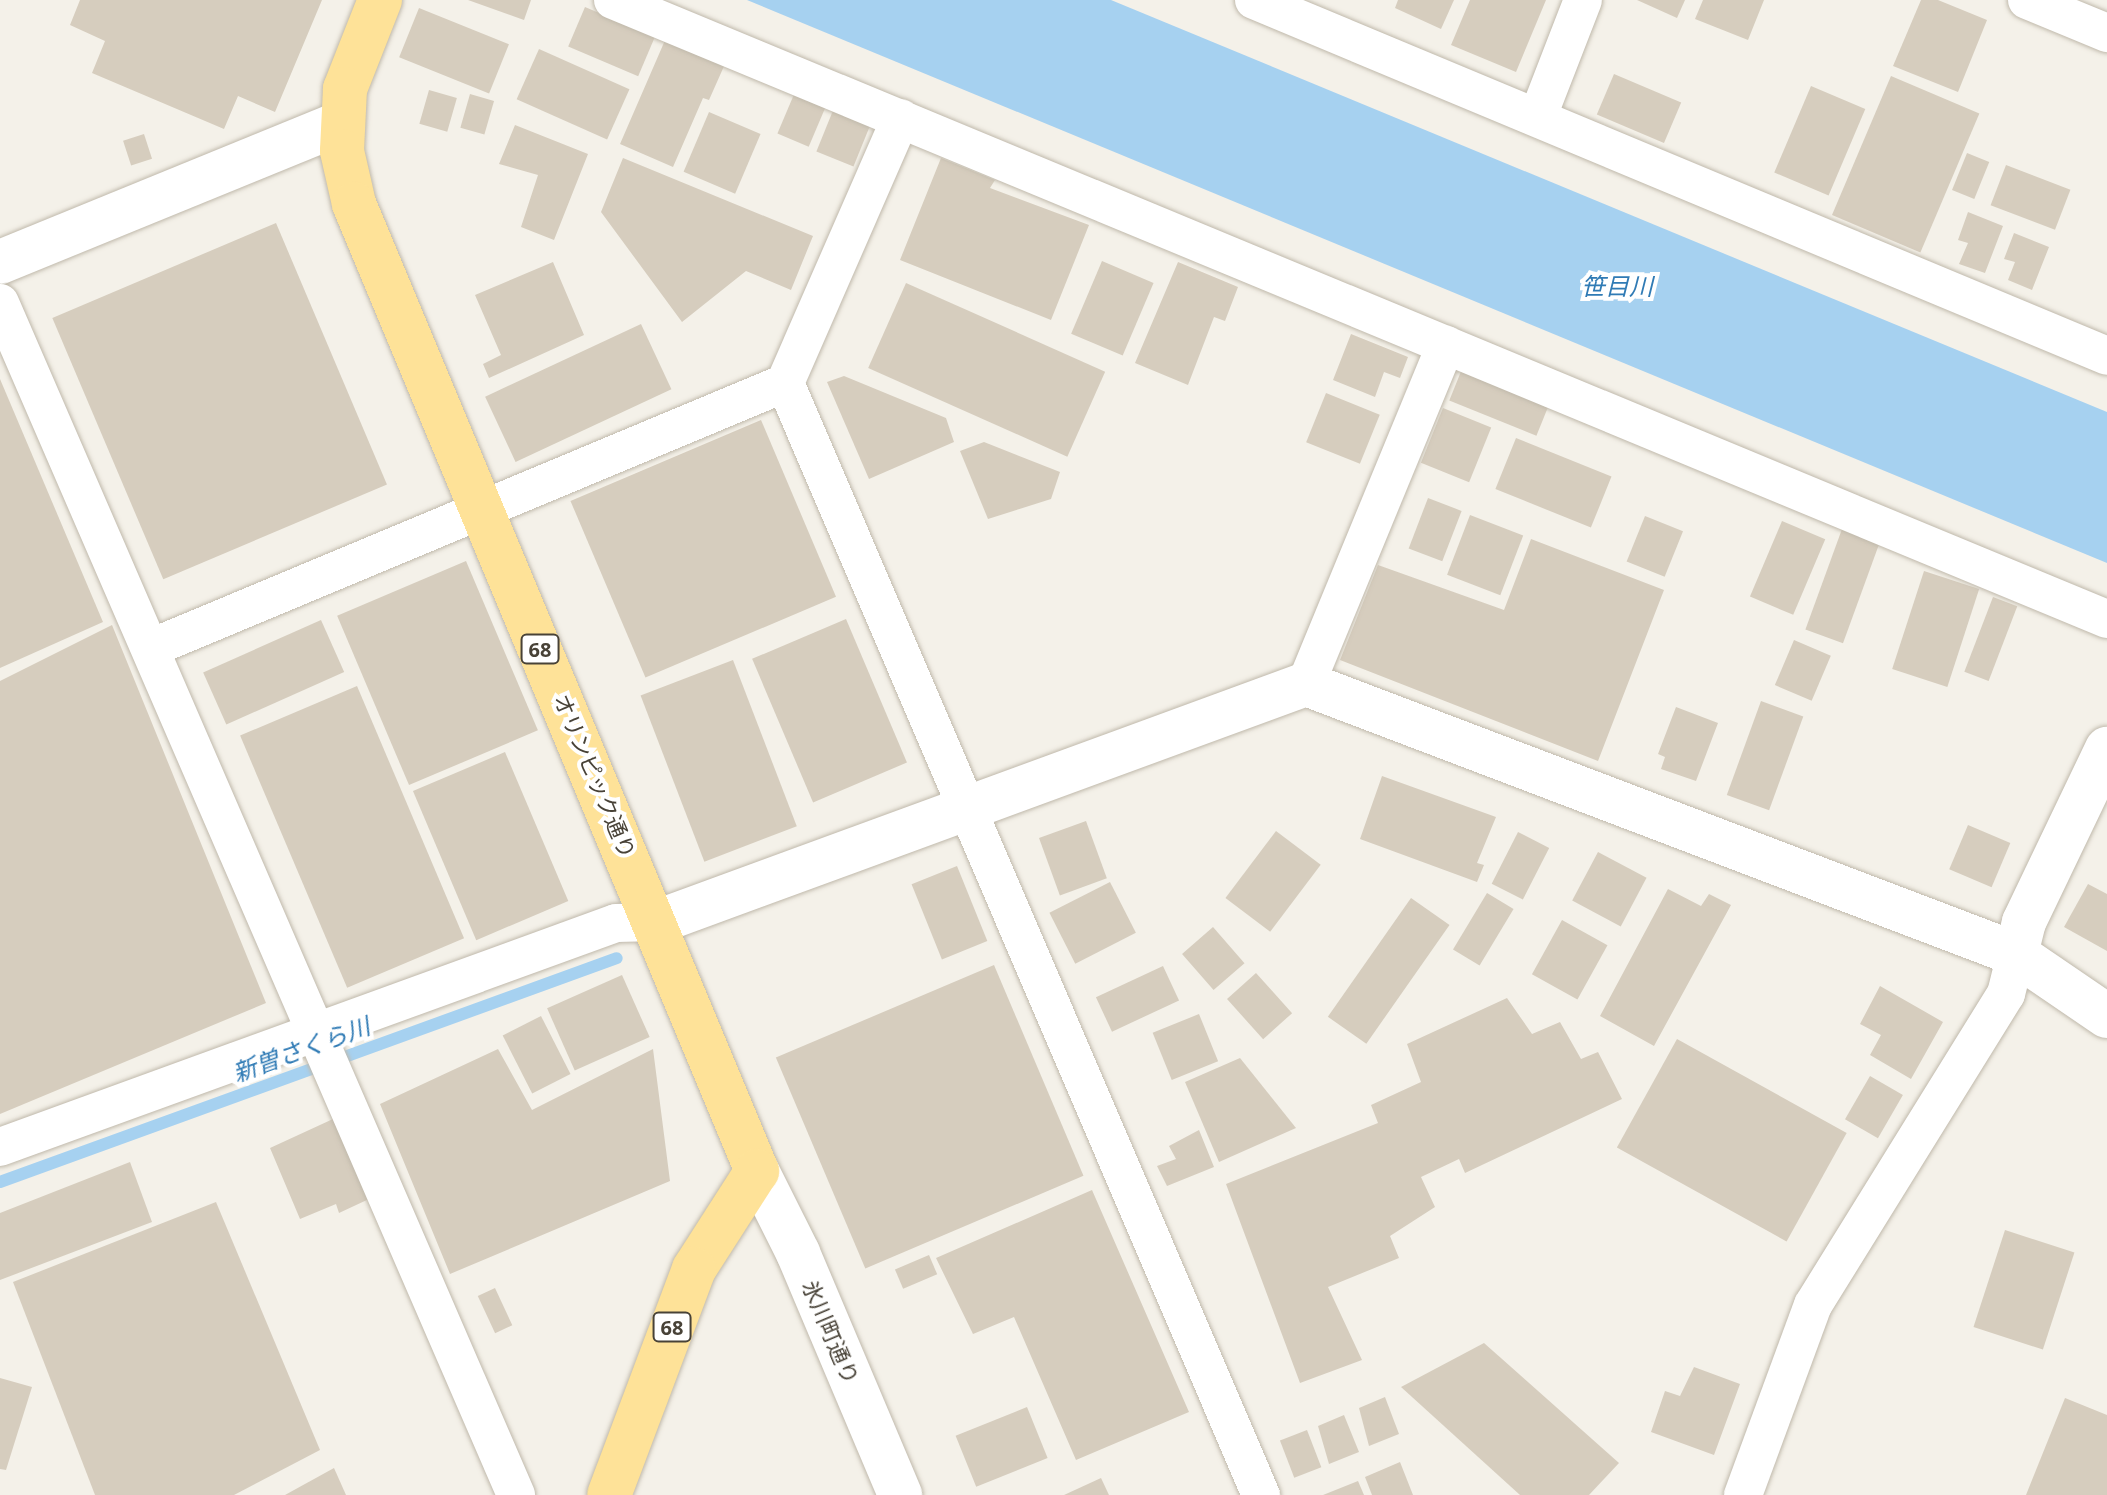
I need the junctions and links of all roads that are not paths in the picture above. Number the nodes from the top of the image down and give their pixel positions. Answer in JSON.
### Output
{"nodes":[{"id":1,"x":380,"y":0,"type":"edge"},
{"id":2,"x":613,"y":0,"type":"edge"},
{"id":3,"x":1254,"y":0,"type":"edge"},
{"id":4,"x":1583,"y":0,"type":"edge"},
{"id":5,"x":2027,"y":0,"type":"edge"},
{"id":6,"x":2107,"y":33,"type":"edge"},
{"id":7,"x":1538,"y":116,"type":"junction"},
{"id":8,"x":901,"y":118,"type":"junction"},
{"id":9,"x":341,"y":123,"type":"junction"},
{"id":10,"x":0,"y":262,"type":"edge"},
{"id":11,"x":0,"y":303,"type":"edge"},
{"id":12,"x":1446,"y":345,"type":"junction"},
{"id":13,"x":2107,"y":356,"type":"edge"},
{"id":14,"x":785,"y":383,"type":"junction"},
{"id":15,"x":480,"y":508,"type":"junction"},
{"id":16,"x":2107,"y":619,"type":"edge"},
{"id":17,"x":151,"y":648,"type":"junction"},
{"id":18,"x":1306,"y":684,"type":"junction"},
{"id":19,"x":2107,"y":749,"type":"edge"},
{"id":20,"x":965,"y":811,"type":"junction"},
{"id":21,"x":657,"y":922,"type":"junction"},
{"id":22,"x":2016,"y":954,"type":"junction"},
{"id":23,"x":2107,"y":1016,"type":"edge"},
{"id":24,"x":316,"y":1035,"type":"junction"},
{"id":25,"x":0,"y":1147,"type":"edge"},
{"id":26,"x":757,"y":1171,"type":"junction"},
{"id":27,"x":516,"y":1495,"type":"edge"},
{"id":28,"x":609,"y":1495,"type":"edge"},
{"id":29,"x":900,"y":1495,"type":"edge"},
{"id":30,"x":1261,"y":1495,"type":"edge"},
{"id":31,"x":1743,"y":1495,"type":"edge"}],
"edges":[{"from":1,"to":9,"type":"main road","name":"オリンピック通り","number":"68"},
{"from":2,"to":8,"type":"street"},
{"from":3,"to":7,"type":"street"},
{"from":4,"to":7,"type":"street"},
{"from":5,"to":6,"type":"street"},
{"from":7,"to":13,"type":"street"},
{"from":8,"to":12,"type":"street"},
{"from":8,"to":14,"type":"street"},
{"from":9,"to":10,"type":"street"},
{"from":9,"to":15,"type":"main road","name":"オリンピック通り","number":"68"},
{"from":11,"to":17,"type":"street"},
{"from":12,"to":16,"type":"street"},
{"from":12,"to":18,"type":"street"},
{"from":14,"to":15,"type":"street"},
{"from":14,"to":20,"type":"street"},
{"from":15,"to":17,"type":"street"},
{"from":15,"to":21,"type":"main road","name":"オリンピック通り","number":"68"},
{"from":17,"to":24,"type":"street"},
{"from":18,"to":20,"type":"street"},
{"from":18,"to":22,"type":"street"},
{"from":19,"to":22,"type":"street"},
{"from":20,"to":21,"type":"street"},
{"from":20,"to":30,"type":"street"},
{"from":21,"to":24,"type":"street"},
{"from":21,"to":26,"type":"main road","name":"オリンピック通り","number":"68"},
{"from":22,"to":23,"type":"street"},
{"from":22,"to":31,"type":"street"},
{"from":24,"to":25,"type":"street"},
{"from":24,"to":27,"type":"street"},
{"from":26,"to":28,"type":"main road","number":"68"},
{"from":26,"to":29,"type":"street","name":"氷川町通り"}]}
